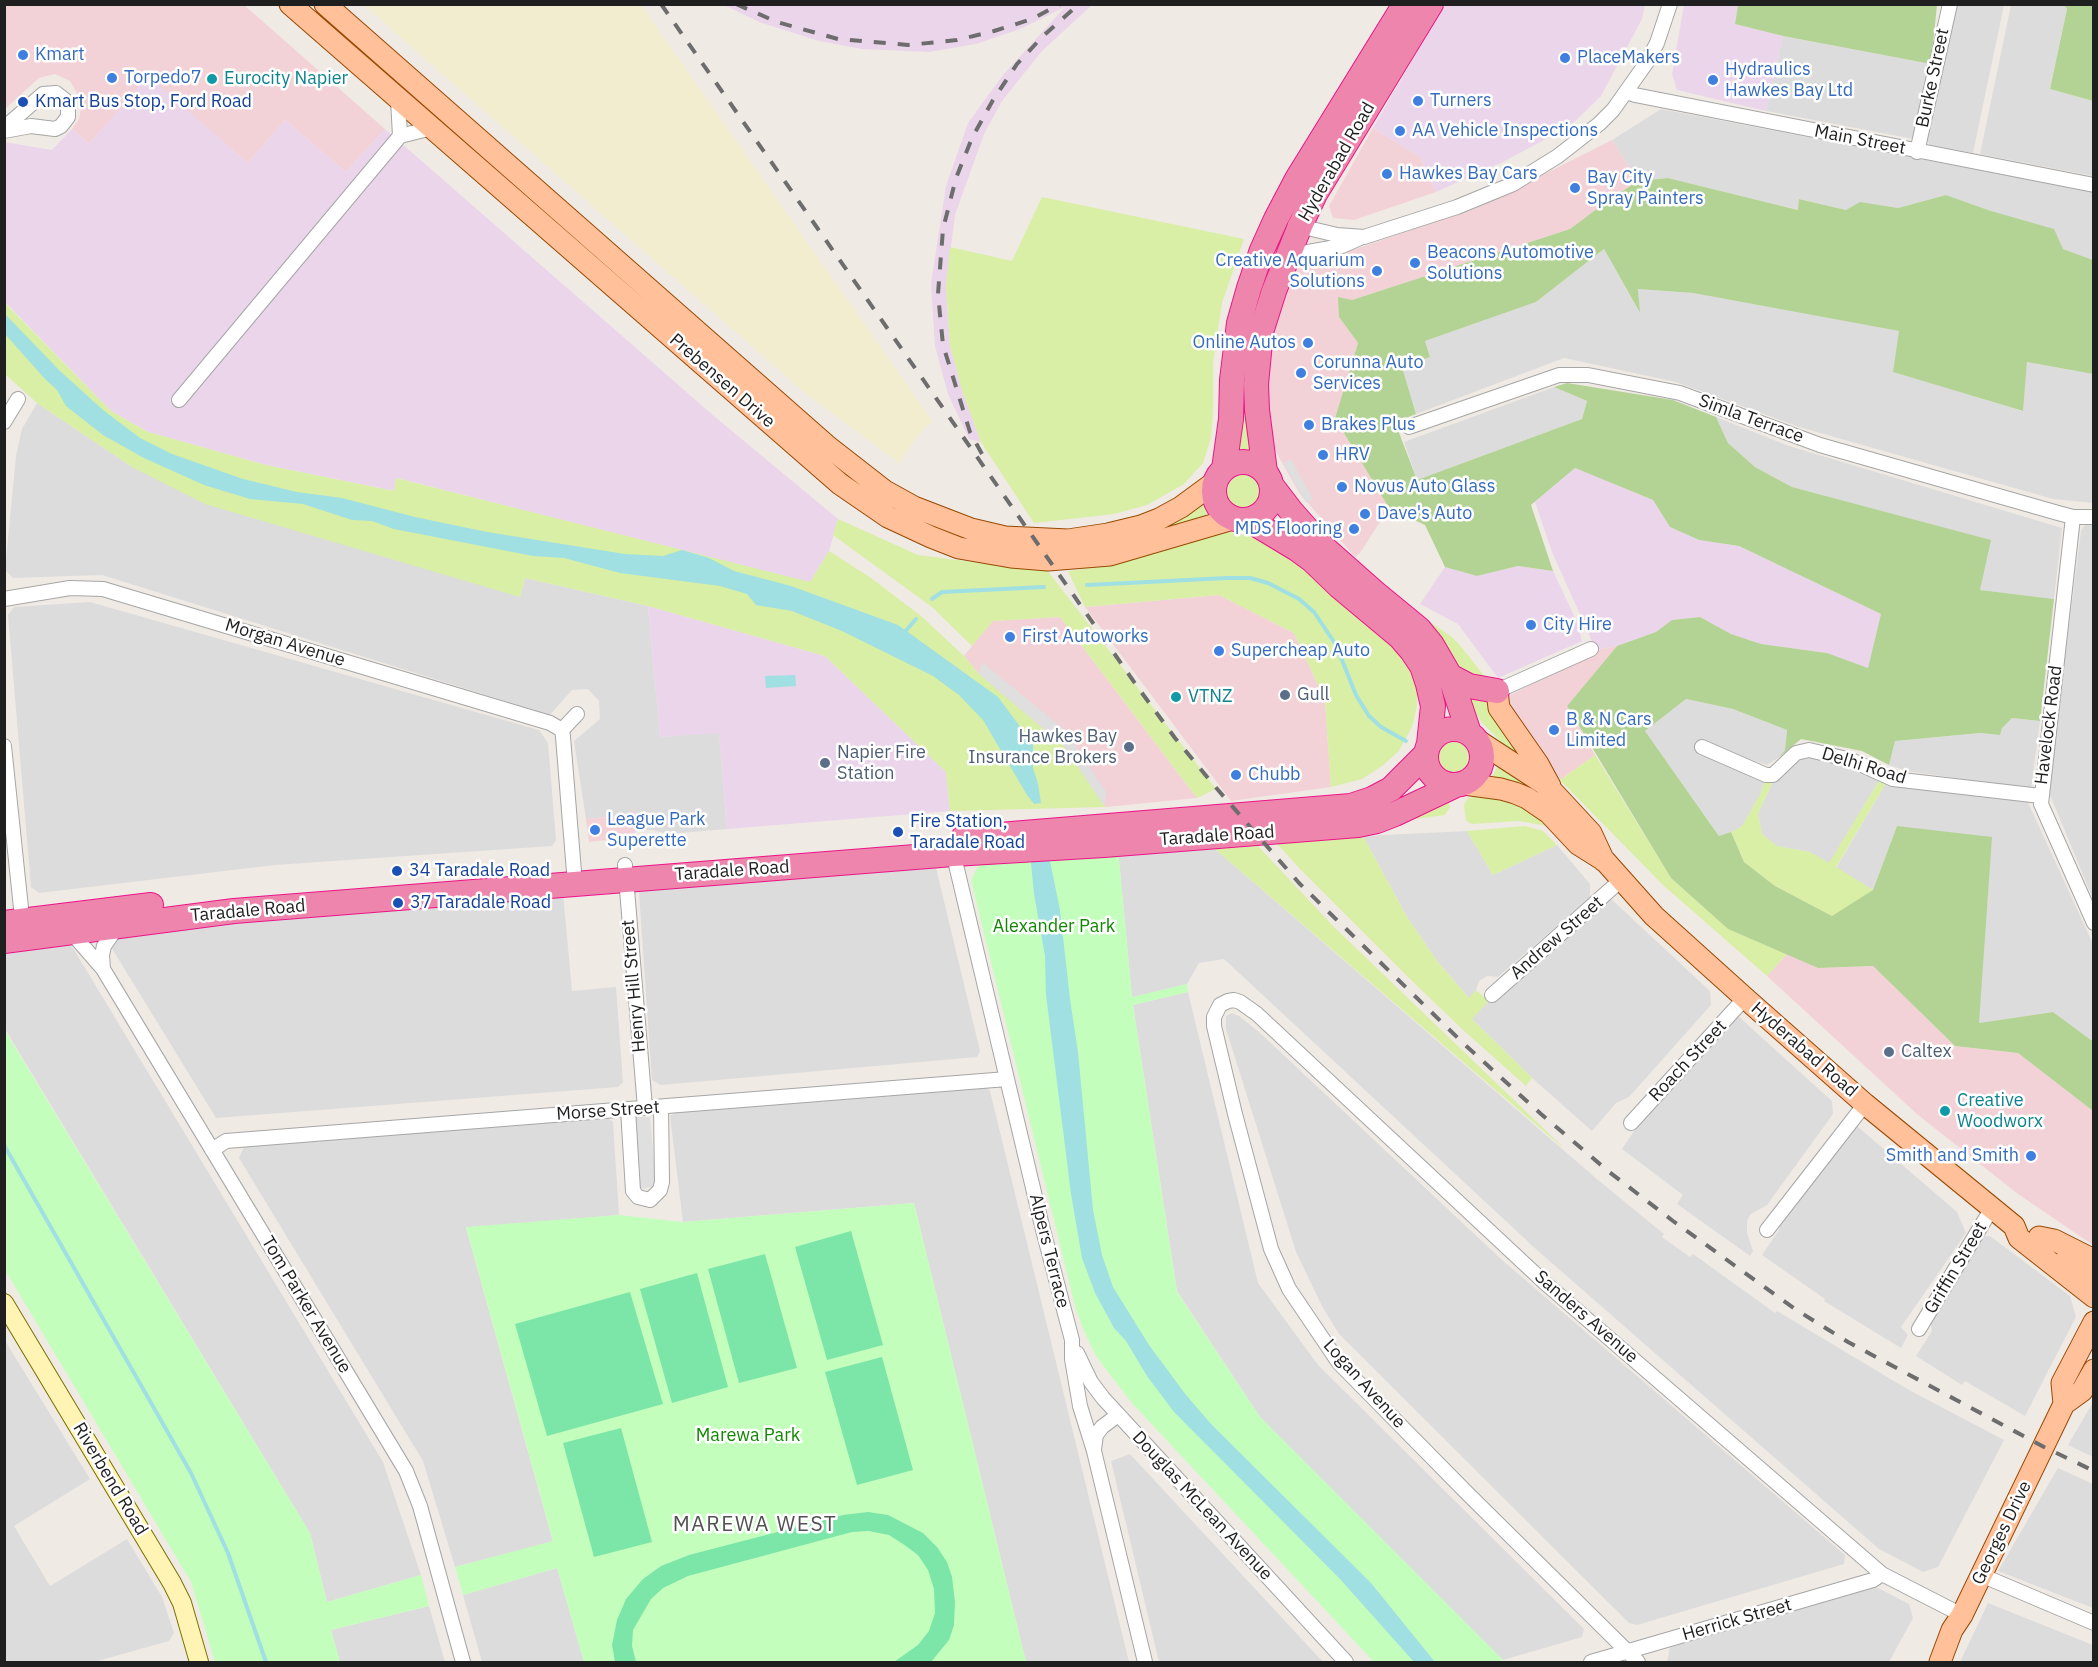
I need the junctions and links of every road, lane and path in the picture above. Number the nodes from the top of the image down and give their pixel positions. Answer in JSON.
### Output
{"nodes":[{"id":1,"x":290,"y":4,"type":"edge"},
{"id":2,"x":325,"y":4,"type":"edge"},
{"id":3,"x":1405,"y":4,"type":"edge"},
{"id":4,"x":1431,"y":4,"type":"edge"},
{"id":5,"x":1670,"y":4,"type":"edge"},
{"id":6,"x":1950,"y":4,"type":"edge"},
{"id":7,"x":1627,"y":92,"type":"junction"},
{"id":8,"x":398,"y":99,"type":"junction"},
{"id":9,"x":34,"y":102,"type":"junction"},
{"id":10,"x":44,"y":128,"type":"junction"},
{"id":11,"x":432,"y":128,"type":"junction"},
{"id":12,"x":4,"y":130,"type":"edge"},
{"id":13,"x":399,"y":136,"type":"junction"},
{"id":14,"x":1917,"y":152,"type":"junction"},
{"id":15,"x":2094,"y":185,"type":"edge"},
{"id":16,"x":1276,"y":219,"type":"junction"},
{"id":17,"x":1300,"y":226,"type":"junction"},
{"id":18,"x":1364,"y":237,"type":"junction"},
{"id":19,"x":1284,"y":263,"type":"junction"},
{"id":20,"x":18,"y":399,"type":"dead end"},
{"id":21,"x":179,"y":400,"type":"dead end"},
{"id":22,"x":4,"y":422,"type":"edge"},
{"id":23,"x":1409,"y":427,"type":"dead end"},
{"id":24,"x":1220,"y":475,"type":"junction"},
{"id":25,"x":1268,"y":479,"type":"junction"},
{"id":26,"x":2073,"y":517,"type":"junction"},
{"id":27,"x":2094,"y":517,"type":"edge"},
{"id":28,"x":1241,"y":519,"type":"junction"},
{"id":29,"x":4,"y":599,"type":"edge"},
{"id":30,"x":1591,"y":649,"type":"dead end"},
{"id":31,"x":1450,"y":676,"type":"junction"},
{"id":32,"x":1497,"y":691,"type":"junction"},
{"id":33,"x":577,"y":714,"type":"dead end"},
{"id":34,"x":562,"y":730,"type":"junction"},
{"id":35,"x":1473,"y":737,"type":"junction"},
{"id":36,"x":4,"y":746,"type":"edge"},
{"id":37,"x":1702,"y":747,"type":"dead end"},
{"id":38,"x":1427,"y":750,"type":"junction"},
{"id":39,"x":1459,"y":785,"type":"junction"},
{"id":40,"x":1553,"y":792,"type":"junction"},
{"id":41,"x":2041,"y":796,"type":"junction"},
{"id":42,"x":952,"y":846,"type":"junction"},
{"id":43,"x":1605,"y":861,"type":"junction"},
{"id":44,"x":625,"y":872,"type":"junction"},
{"id":45,"x":575,"y":876,"type":"junction"},
{"id":46,"x":1621,"y":880,"type":"junction"},
{"id":47,"x":2094,"y":923,"type":"edge"},
{"id":48,"x":118,"y":925,"type":"junction"},
{"id":49,"x":14,"y":931,"type":"edge"},
{"id":50,"x":70,"y":931,"type":"junction"},
{"id":51,"x":103,"y":969,"type":"junction"},
{"id":52,"x":1492,"y":995,"type":"dead end"},
{"id":53,"x":1745,"y":998,"type":"junction"},
{"id":54,"x":1227,"y":1001,"type":"joint"},
{"id":55,"x":1007,"y":1079,"type":"junction"},
{"id":56,"x":1865,"y":1104,"type":"junction"},
{"id":57,"x":661,"y":1107,"type":"junction"},
{"id":58,"x":645,"y":1108,"type":"junction"},
{"id":59,"x":628,"y":1109,"type":"junction"},
{"id":60,"x":1631,"y":1123,"type":"dead end"},
{"id":61,"x":212,"y":1150,"type":"junction"},
{"id":62,"x":1992,"y":1208,"type":"junction"},
{"id":63,"x":2014,"y":1226,"type":"junction"},
{"id":64,"x":1767,"y":1230,"type":"dead end"},
{"id":65,"x":2039,"y":1237,"type":"junction"},
{"id":66,"x":2094,"y":1260,"type":"edge"},
{"id":67,"x":2094,"y":1278,"type":"edge"},
{"id":68,"x":2094,"y":1297,"type":"edge"},
{"id":69,"x":4,"y":1303,"type":"edge"},
{"id":70,"x":2094,"y":1322,"type":"edge"},
{"id":71,"x":1919,"y":1329,"type":"dead end"},
{"id":72,"x":1072,"y":1340,"type":"junction"},
{"id":73,"x":2094,"y":1370,"type":"edge"},
{"id":74,"x":2064,"y":1404,"type":"junction"},
{"id":75,"x":1118,"y":1415,"type":"junction"},
{"id":76,"x":1094,"y":1451,"type":"junction"},
{"id":77,"x":1882,"y":1574,"type":"junction"},
{"id":78,"x":1981,"y":1575,"type":"junction"},
{"id":79,"x":1962,"y":1615,"type":"junction"},
{"id":80,"x":2094,"y":1623,"type":"edge"},
{"id":81,"x":1628,"y":1652,"type":"junction"},
{"id":82,"x":198,"y":1662,"type":"edge"},
{"id":83,"x":463,"y":1662,"type":"edge"},
{"id":84,"x":1145,"y":1662,"type":"edge"},
{"id":85,"x":1346,"y":1662,"type":"edge"},
{"id":86,"x":1591,"y":1662,"type":"edge"},
{"id":87,"x":1638,"y":1662,"type":"edge"},
{"id":88,"x":1940,"y":1662,"type":"edge"}],
"edges":[{"from":1,"to":8,"type":"main road","name":"Prebensen Drive"},
{"from":2,"to":24,"type":"main road","name":"Prebensen Drive"},
{"from":3,"to":16,"type":"highway","name":"Hyderabad Road"},
{"from":4,"to":17,"type":"highway","name":"Hyderabad Road"},
{"from":5,"to":7,"type":"street"},
{"from":6,"to":14,"type":"street","name":"Burke Street"},
{"from":7,"to":14,"type":"street","name":"Main Street"},
{"from":7,"to":18,"type":"street"},
{"from":8,"to":11,"type":"main road","name":"Prebensen Drive"},
{"from":8,"to":13,"type":"street"},
{"from":9,"to":10,"type":"street"},
{"from":9,"to":10,"type":"street"},
{"from":9,"to":12,"type":"street"},
{"from":10,"to":12,"type":"street"},
{"from":11,"to":13,"type":"street"},
{"from":11,"to":28,"type":"main road","name":"Prebensen Drive"},
{"from":13,"to":21,"type":"street"},
{"from":14,"to":15,"type":"street","name":"Main Street"},
{"from":16,"to":17,"type":"street"},
{"from":16,"to":24,"type":"highway","name":"Hyderabad Road"},
{"from":17,"to":18,"type":"street"},
{"from":17,"to":19,"type":"highway","name":"Hyderabad Road"},
{"from":18,"to":19,"type":"street"},
{"from":19,"to":25,"type":"highway","name":"Hyderabad Road"},
{"from":20,"to":22,"type":"street"},
{"from":23,"to":26,"type":"street","name":"Simla Terrace"},
{"from":24,"to":25,"type":"highway"},
{"from":24,"to":28,"type":"highway"},
{"from":25,"to":28,"type":"highway"},
{"from":25,"to":31,"type":"highway","name":"Hyderabad Road"},
{"from":26,"to":27,"type":"street","name":"Simla Terrace"},
{"from":26,"to":41,"type":"street","name":"Havelock Road"},
{"from":28,"to":38,"type":"highway"},
{"from":29,"to":34,"type":"street","name":"Morgan Avenue"},
{"from":30,"to":32,"type":"street"},
{"from":31,"to":32,"type":"highway"},
{"from":31,"to":35,"type":"highway","name":"Hyderabad Road"},
{"from":32,"to":40,"type":"main road"},
{"from":33,"to":34,"type":"street"},
{"from":34,"to":45,"type":"street"},
{"from":35,"to":38,"type":"highway"},
{"from":35,"to":39,"type":"highway"},
{"from":35,"to":40,"type":"main road","name":"Hyderabad Road"},
{"from":36,"to":49,"type":"street"},
{"from":37,"to":41,"type":"street","name":"Delhi Road"},
{"from":38,"to":39,"type":"highway"},
{"from":38,"to":42,"type":"highway","name":"Taradale Road"},
{"from":39,"to":42,"type":"highway","name":"Taradale Road"},
{"from":39,"to":43,"type":"main road","name":"Hyderabad Road"},
{"from":40,"to":43,"type":"main road","name":"Hyderabad Road"},
{"from":41,"to":47,"type":"street","name":"Havelock Road"},
{"from":42,"to":44,"type":"highway","name":"Taradale Road"},
{"from":42,"to":55,"type":"street","name":"Alpers Terrace"},
{"from":43,"to":46,"type":"main road","name":"Hyderabad Road"},
{"from":44,"to":45,"type":"highway","name":"Taradale Road"},
{"from":44,"to":58,"type":"street","name":"Henry Hill Street"},
{"from":45,"to":48,"type":"highway","name":"Taradale Road"},
{"from":45,"to":49,"type":"highway","name":"Taradale Road"},
{"from":46,"to":52,"type":"street","name":"Andrew Street"},
{"from":46,"to":53,"type":"main road","name":"Hyderabad Road"},
{"from":48,"to":50,"type":"highway","name":"Taradale Road"},
{"from":48,"to":51,"type":"street"},
{"from":49,"to":50,"type":"highway","name":"Taradale Road"},
{"from":50,"to":51,"type":"street","name":"Tom Parker Avenue"},
{"from":51,"to":61,"type":"street","name":"Tom Parker Avenue"},
{"from":53,"to":56,"type":"main road","name":"Hyderabad Road"},
{"from":53,"to":60,"type":"street","name":"Roach Street"},
{"from":54,"to":77,"type":"street","name":"Sanders Avenue"},
{"from":54,"to":81,"type":"street","name":"Logan Avenue"},
{"from":55,"to":57,"type":"street","name":"Morse Street"},
{"from":55,"to":72,"type":"street","name":"Alpers Terrace"},
{"from":56,"to":62,"type":"main road","name":"Hyderabad Road"},
{"from":56,"to":64,"type":"street"},
{"from":57,"to":58,"type":"street","name":"Morse Street"},
{"from":57,"to":59,"type":"street"},
{"from":58,"to":59,"type":"street","name":"Morse Street"},
{"from":59,"to":61,"type":"street","name":"Morse Street"},
{"from":61,"to":83,"type":"street","name":"Tom Parker Avenue"},
{"from":62,"to":63,"type":"main road","name":"Hyderabad Road"},
{"from":62,"to":71,"type":"street","name":"Griffin Street"},
{"from":63,"to":65,"type":"main road","name":"Hyderabad Road"},
{"from":63,"to":68,"type":"main road","name":"Hyderabad Road"},
{"from":65,"to":66,"type":"main road"},
{"from":65,"to":67,"type":"main road","name":"Hyderabad Road"},
{"from":69,"to":82,"type":"street","name":"Riverbend Road"},
{"from":70,"to":74,"type":"main road","name":"Georges Drive"},
{"from":72,"to":75,"type":"street","name":"Douglas McLean Avenue"},
{"from":72,"to":76,"type":"street","name":"Alpers Terrace"},
{"from":73,"to":74,"type":"main road","name":"Georges Drive"},
{"from":74,"to":78,"type":"main road","name":"Georges Drive"},
{"from":75,"to":76,"type":"street"},
{"from":75,"to":85,"type":"street","name":"Douglas McLean Avenue"},
{"from":76,"to":84,"type":"street","name":"Alpers Terrace"},
{"from":77,"to":79,"type":"street","name":"Sanders Avenue"},
{"from":77,"to":81,"type":"street","name":"Herrick Street"},
{"from":78,"to":79,"type":"main road","name":"Georges Drive"},
{"from":78,"to":80,"type":"street"},
{"from":79,"to":88,"type":"main road","name":"Georges Drive"},
{"from":81,"to":86,"type":"street","name":"Herrick Street"},
{"from":81,"to":87,"type":"street","name":"Logan Avenue"}]}
